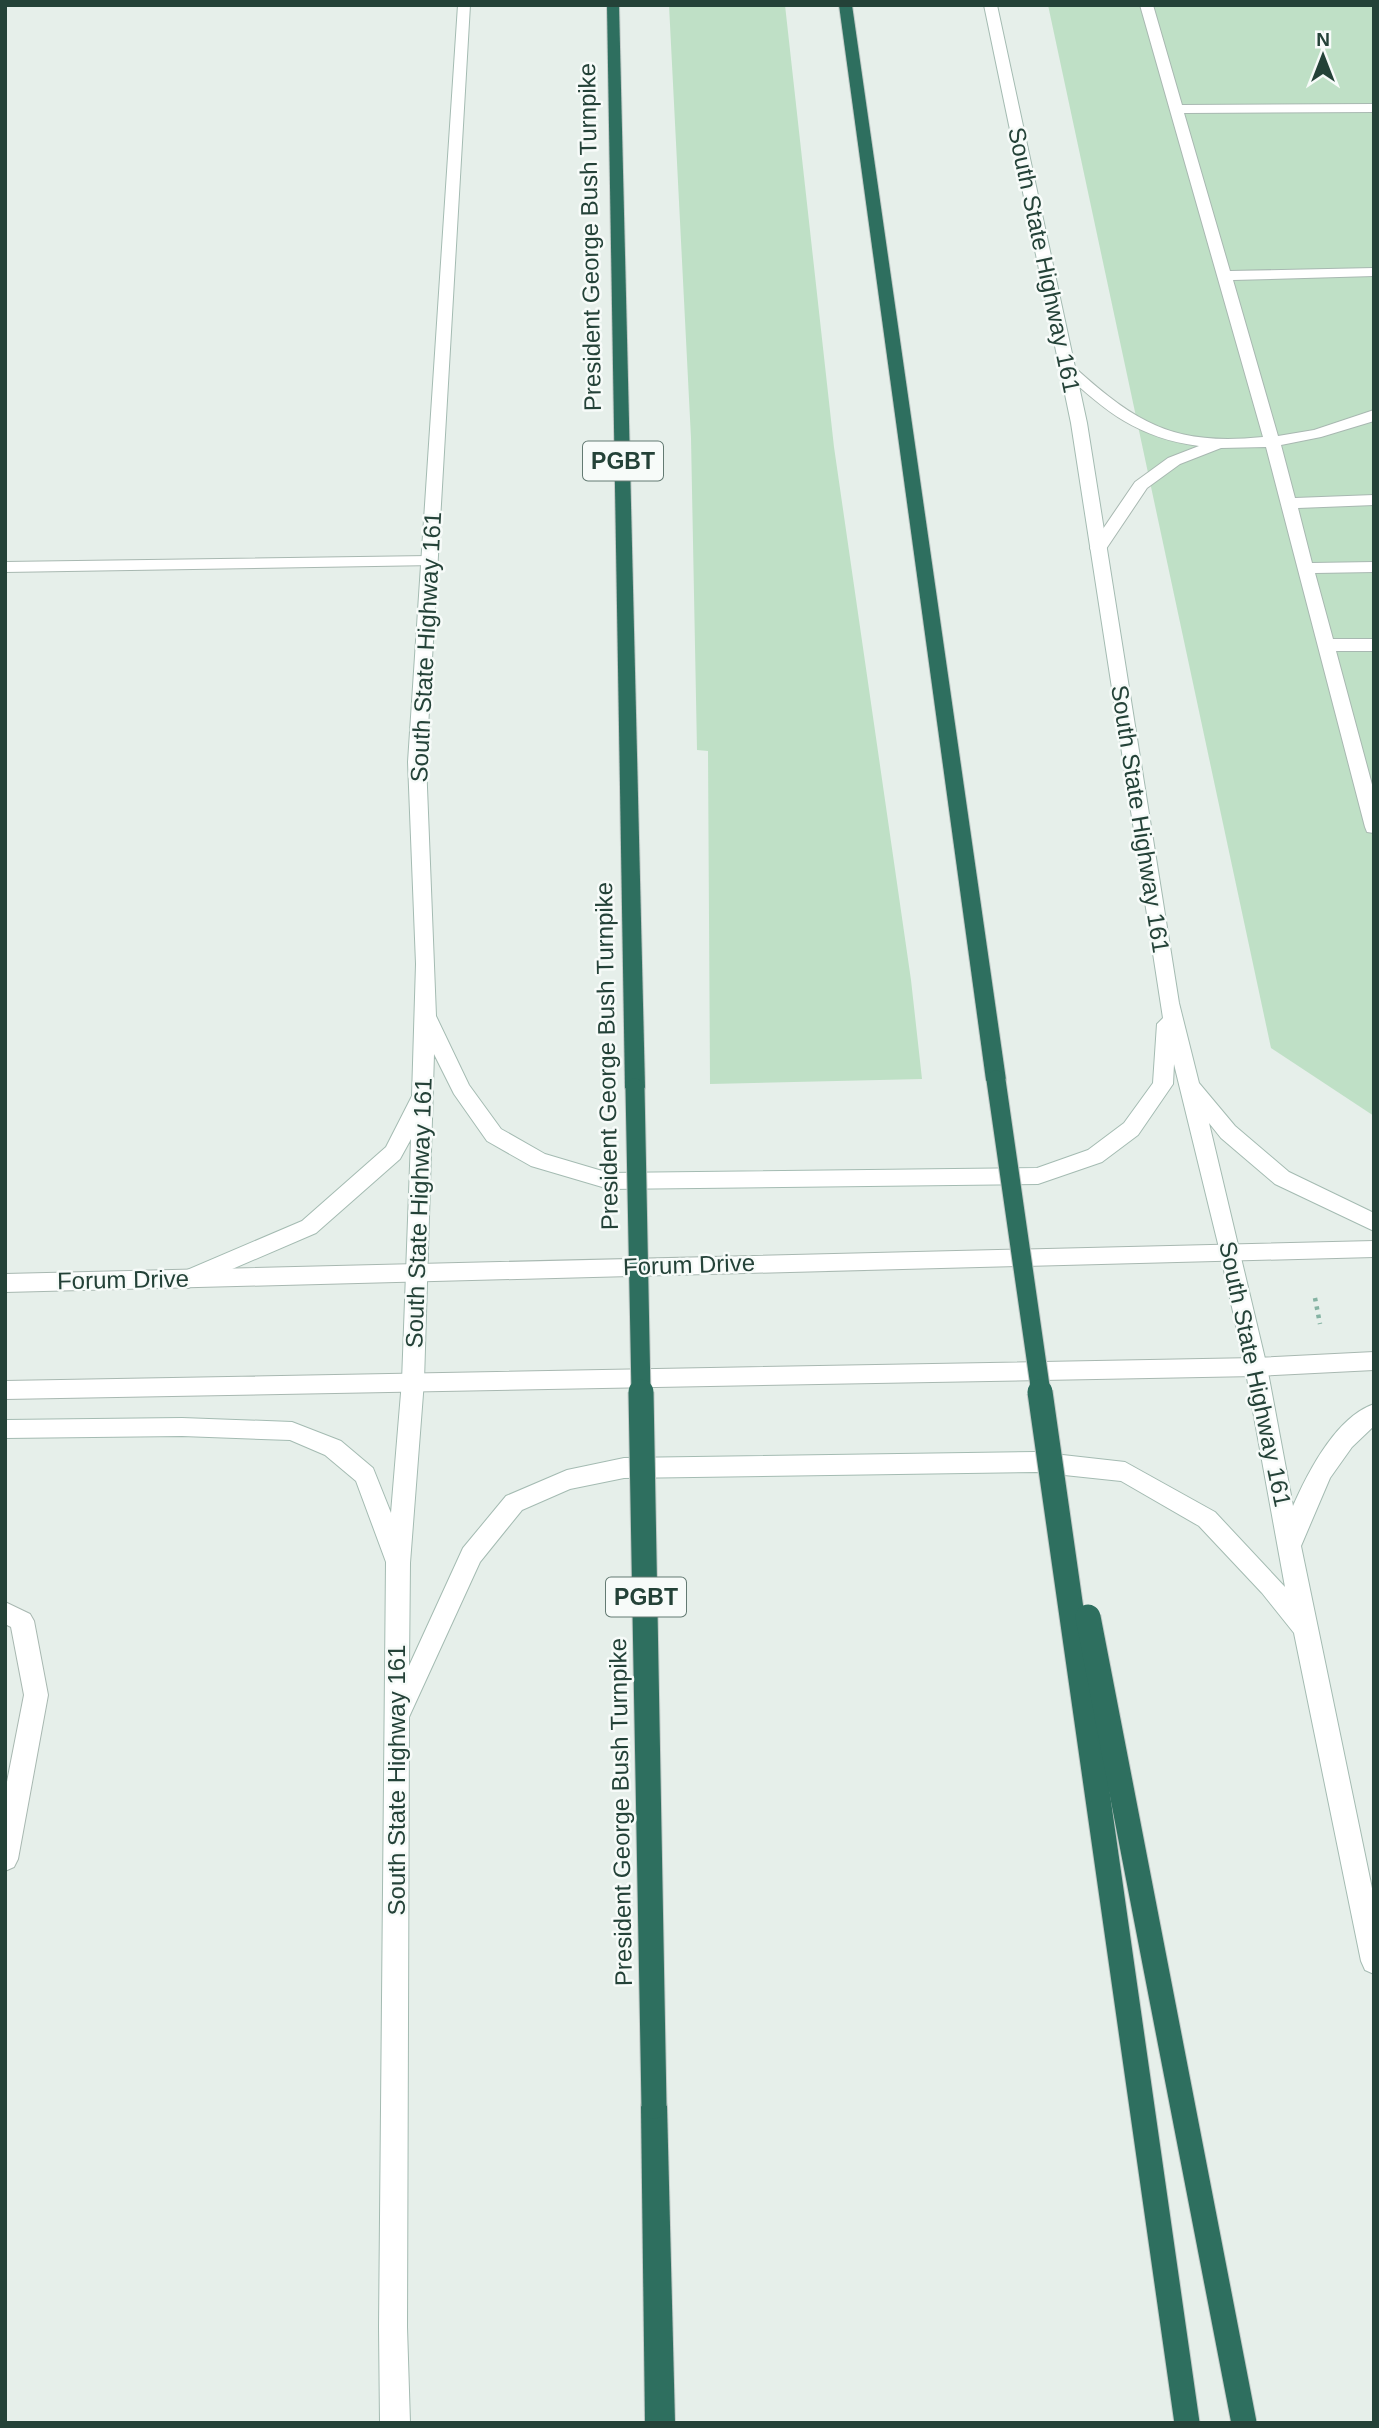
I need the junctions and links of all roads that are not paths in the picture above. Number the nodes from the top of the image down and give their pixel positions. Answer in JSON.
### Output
{"nodes":[{"id":1,"x":464,"y":5,"type":"edge"},
{"id":2,"x":613,"y":5,"type":"edge"},
{"id":3,"x":845,"y":5,"type":"edge"},
{"id":4,"x":990,"y":5,"type":"edge"},
{"id":5,"x":1146,"y":5,"type":"edge"},
{"id":6,"x":1374,"y":108,"type":"edge"},
{"id":7,"x":1176,"y":109,"type":"junction"},
{"id":8,"x":1374,"y":272,"type":"edge"},
{"id":9,"x":1225,"y":275,"type":"junction"},
{"id":10,"x":1068,"y":369,"type":"junction"},
{"id":11,"x":1374,"y":415,"type":"edge"},
{"id":12,"x":1272,"y":440,"type":"junction"},
{"id":13,"x":1215,"y":445,"type":"junction"},
{"id":14,"x":1374,"y":500,"type":"edge"},
{"id":15,"x":1289,"y":503,"type":"junction"},
{"id":16,"x":1098,"y":548,"type":"junction"},
{"id":17,"x":429,"y":561,"type":"junction"},
{"id":18,"x":5,"y":567,"type":"edge"},
{"id":19,"x":1374,"y":567,"type":"edge"},
{"id":20,"x":1306,"y":568,"type":"junction"},
{"id":21,"x":1326,"y":645,"type":"junction"},
{"id":22,"x":1374,"y":645,"type":"edge"},
{"id":23,"x":1365,"y":764,"type":"edge"},
{"id":24,"x":1374,"y":827,"type":"edge"},
{"id":25,"x":1169,"y":1003,"type":"junction"},
{"id":26,"x":426,"y":1016,"type":"junction"},
{"id":27,"x":1188,"y":1083,"type":"junction"},
{"id":28,"x":423,"y":1096,"type":"junction"},
{"id":29,"x":1374,"y":1223,"type":"edge"},
{"id":30,"x":1374,"y":1249,"type":"edge"},
{"id":31,"x":1231,"y":1252,"type":"junction"},
{"id":32,"x":1026,"y":1273,"type":"junction"},
{"id":33,"x":415,"y":1274,"type":"junction"},
{"id":34,"x":188,"y":1279,"type":"junction"},
{"id":35,"x":5,"y":1283,"type":"edge"},
{"id":36,"x":1374,"y":1361,"type":"edge"},
{"id":37,"x":1256,"y":1367,"type":"junction"},
{"id":38,"x":413,"y":1381,"type":"junction"},
{"id":39,"x":5,"y":1390,"type":"edge"},
{"id":40,"x":1374,"y":1413,"type":"edge"},
{"id":41,"x":5,"y":1430,"type":"edge"},
{"id":42,"x":1290,"y":1544,"type":"junction"},
{"id":43,"x":398,"y":1563,"type":"junction"},
{"id":44,"x":5,"y":1612,"type":"edge"},
{"id":45,"x":1305,"y":1630,"type":"junction"},
{"id":46,"x":398,"y":1717,"type":"junction"},
{"id":47,"x":5,"y":1859,"type":"edge"},
{"id":48,"x":1374,"y":1961,"type":"edge"},
{"id":49,"x":654,"y":2106,"type":"junction"},
{"id":50,"x":395,"y":2423,"type":"edge"},
{"id":51,"x":649,"y":2423,"type":"edge"},
{"id":52,"x":660,"y":2423,"type":"edge"},
{"id":53,"x":1187,"y":2423,"type":"edge"},
{"id":54,"x":1244,"y":2423,"type":"edge"}],
"edges":[{"from":1,"to":17,"type":"main road","name":"South State Highway 161"},
{"from":2,"to":49,"type":"highway","name":"President George Bush Turnpike","number":"PGBT","bridge":true},
{"from":3,"to":32,"type":"highway","bridge":true},
{"from":4,"to":10,"type":"main road","name":"South State Highway 161"},
{"from":5,"to":7,"type":"main road"},
{"from":6,"to":7,"type":"main road"},
{"from":7,"to":9,"type":"main road"},
{"from":8,"to":9,"type":"main road"},
{"from":9,"to":12,"type":"main road"},
{"from":10,"to":13,"type":"main road"},
{"from":10,"to":16,"type":"main road","name":"South State Highway 161"},
{"from":11,"to":12,"type":"main road"},
{"from":12,"to":13,"type":"main road"},
{"from":12,"to":15,"type":"main road"},
{"from":13,"to":16,"type":"main road"},
{"from":14,"to":15,"type":"main road"},
{"from":15,"to":20,"type":"main road"},
{"from":16,"to":25,"type":"main road","name":"South State Highway 161"},
{"from":17,"to":18,"type":"main road"},
{"from":17,"to":26,"type":"main road","name":"South State Highway 161"},
{"from":19,"to":20,"type":"main road"},
{"from":20,"to":21,"type":"main road"},
{"from":21,"to":22,"type":"main road"},
{"from":21,"to":23,"type":"main road"},
{"from":23,"to":24,"type":"main road"},
{"from":25,"to":26,"type":"main road"},
{"from":25,"to":27,"type":"main road","name":"South State Highway 161"},
{"from":26,"to":28,"type":"main road","name":"South State Highway 161"},
{"from":27,"to":29,"type":"main road"},
{"from":27,"to":31,"type":"main road","name":"South State Highway 161"},
{"from":28,"to":33,"type":"main road","name":"South State Highway 161"},
{"from":28,"to":34,"type":"main road"},
{"from":30,"to":31,"type":"main road","name":"Forum Drive"},
{"from":31,"to":33,"type":"main road","name":"Forum Drive"},
{"from":31,"to":37,"type":"main road","name":"South State Highway 161"},
{"from":32,"to":53,"type":"highway","bridge":true},
{"from":32,"to":54,"type":"highway","bridge":true},
{"from":33,"to":34,"type":"main road","name":"Forum Drive"},
{"from":33,"to":38,"type":"main road","name":"South State Highway 161"},
{"from":34,"to":35,"type":"main road","name":"Forum Drive"},
{"from":36,"to":37,"type":"main road"},
{"from":37,"to":38,"type":"main road"},
{"from":37,"to":42,"type":"main road","name":"South State Highway 161"},
{"from":38,"to":39,"type":"main road"},
{"from":38,"to":43,"type":"main road","name":"South State Highway 161"},
{"from":40,"to":42,"type":"main road"},
{"from":41,"to":43,"type":"main road"},
{"from":42,"to":45,"type":"main road","name":"South State Highway 161"},
{"from":43,"to":46,"type":"main road","name":"South State Highway 161"},
{"from":44,"to":47,"type":"main road"},
{"from":45,"to":46,"type":"main road"},
{"from":45,"to":48,"type":"main road","name":"South State Highway 161"},
{"from":46,"to":50,"type":"main road","name":"South State Highway 161"},
{"from":49,"to":51,"type":"highway"},
{"from":49,"to":52,"type":"highway"}]}
